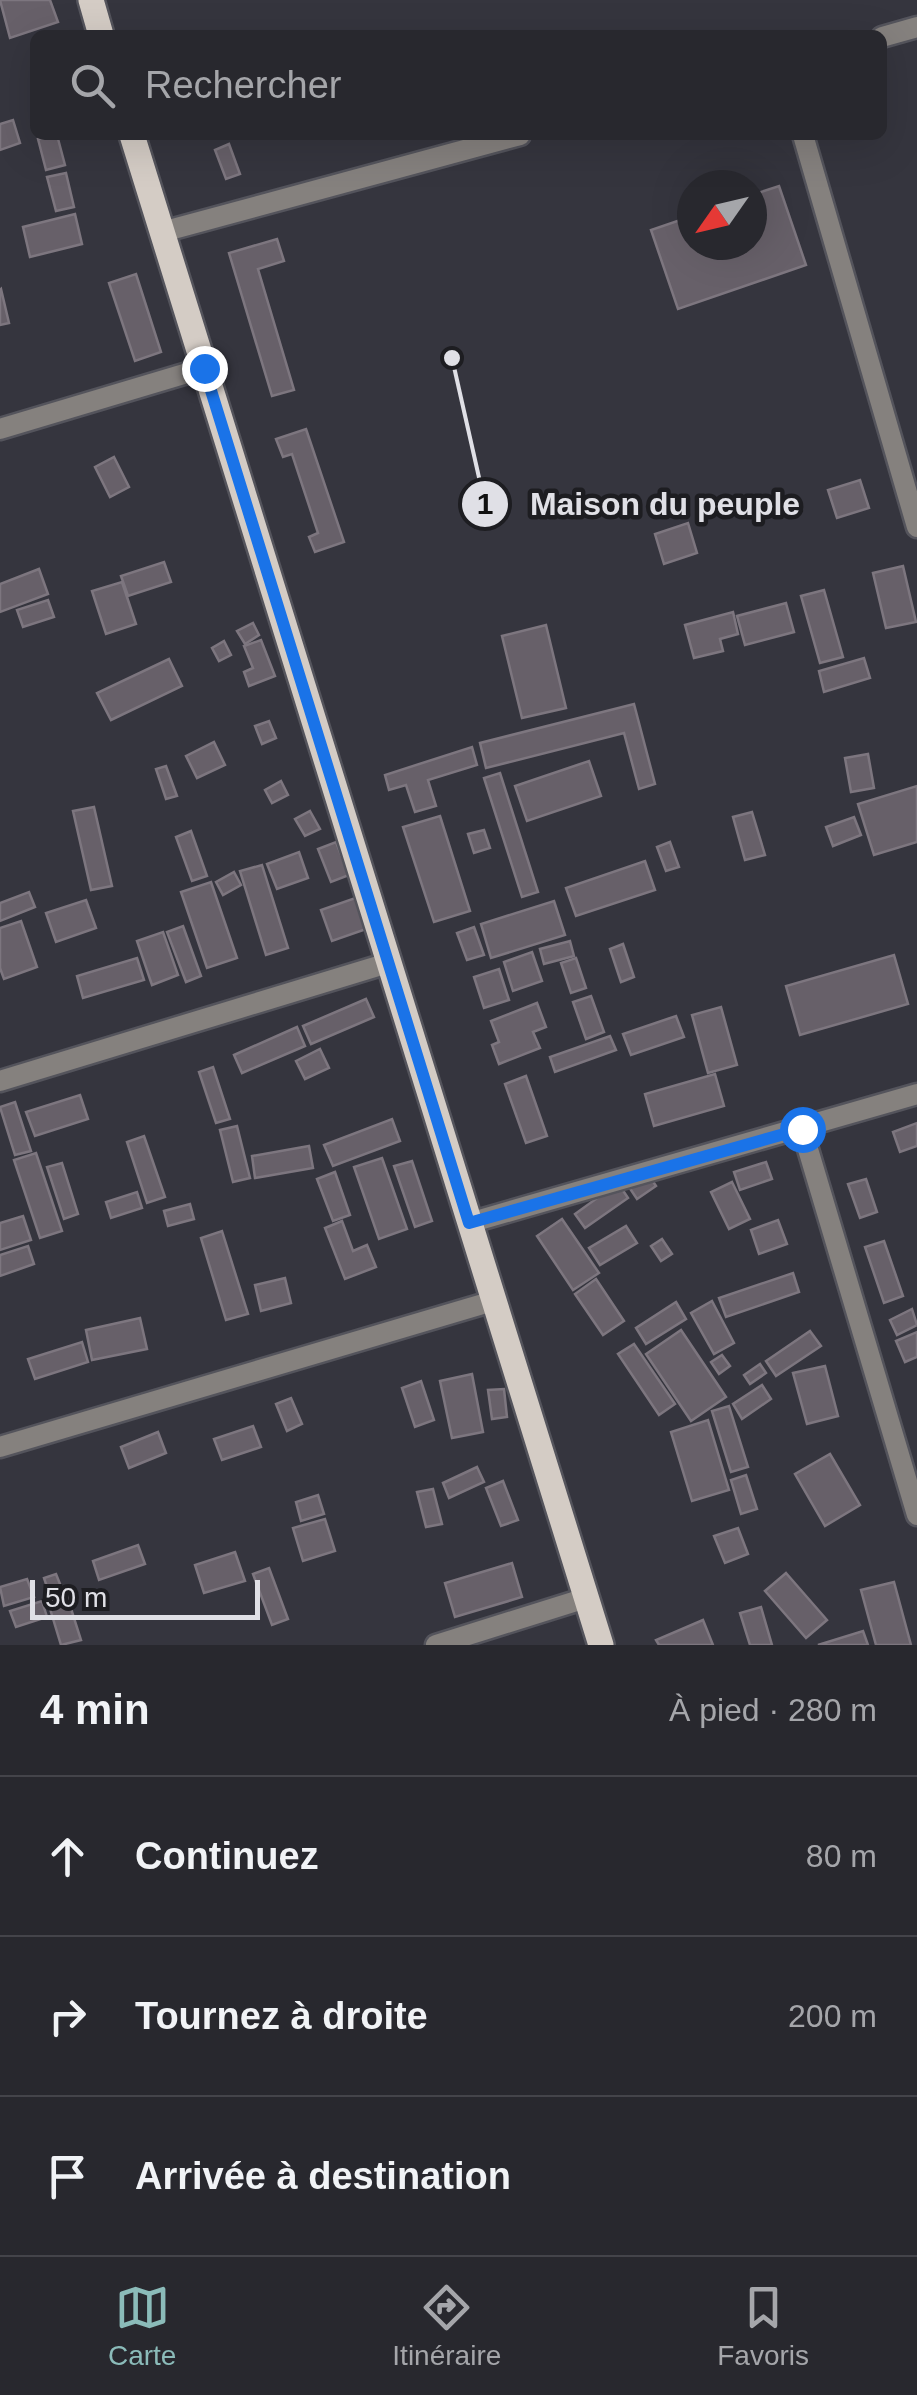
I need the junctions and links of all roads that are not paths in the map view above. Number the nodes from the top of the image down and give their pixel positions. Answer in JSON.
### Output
{"nodes":[{"id":1,"x":90,"y":0,"type":"edge"},
{"id":2,"x":917,"y":27,"type":"edge"},
{"id":3,"x":99,"y":30,"type":"edge"},
{"id":4,"x":887,"y":35,"type":"edge"},
{"id":5,"x":134,"y":140,"type":"edge"},
{"id":6,"x":502,"y":140,"type":"edge"},
{"id":7,"x":804,"y":140,"type":"edge"},
{"id":8,"x":162,"y":232,"type":"junction"},
{"id":9,"x":204,"y":368,"type":"junction"},
{"id":10,"x":0,"y":429,"type":"edge"},
{"id":11,"x":917,"y":527,"type":"edge"},
{"id":12,"x":388,"y":963,"type":"junction"},
{"id":13,"x":0,"y":1081,"type":"edge"},
{"id":14,"x":917,"y":1094,"type":"edge"},
{"id":15,"x":802,"y":1129,"type":"junction"},
{"id":16,"x":469,"y":1223,"type":"junction"},
{"id":17,"x":493,"y":1301,"type":"junction"},
{"id":18,"x":0,"y":1446,"type":"edge"},
{"id":19,"x":917,"y":1515,"type":"edge"},
{"id":20,"x":586,"y":1598,"type":"junction"},
{"id":21,"x":436,"y":1645,"type":"edge"},
{"id":22,"x":600,"y":1645,"type":"edge"}],
"edges":[{"from":1,"to":3,"type":"main road"},
{"from":2,"to":4,"type":"street"},
{"from":5,"to":8,"type":"main road"},
{"from":6,"to":8,"type":"street"},
{"from":7,"to":11,"type":"street"},
{"from":8,"to":9,"type":"main road"},
{"from":9,"to":10,"type":"street"},
{"from":9,"to":12,"type":"main road"},
{"from":12,"to":13,"type":"street"},
{"from":12,"to":16,"type":"main road"},
{"from":14,"to":15,"type":"street"},
{"from":15,"to":16,"type":"street"},
{"from":15,"to":19,"type":"street"},
{"from":16,"to":17,"type":"main road"},
{"from":17,"to":18,"type":"street"},
{"from":17,"to":20,"type":"main road"},
{"from":20,"to":21,"type":"street"},
{"from":20,"to":22,"type":"main road"}]}
